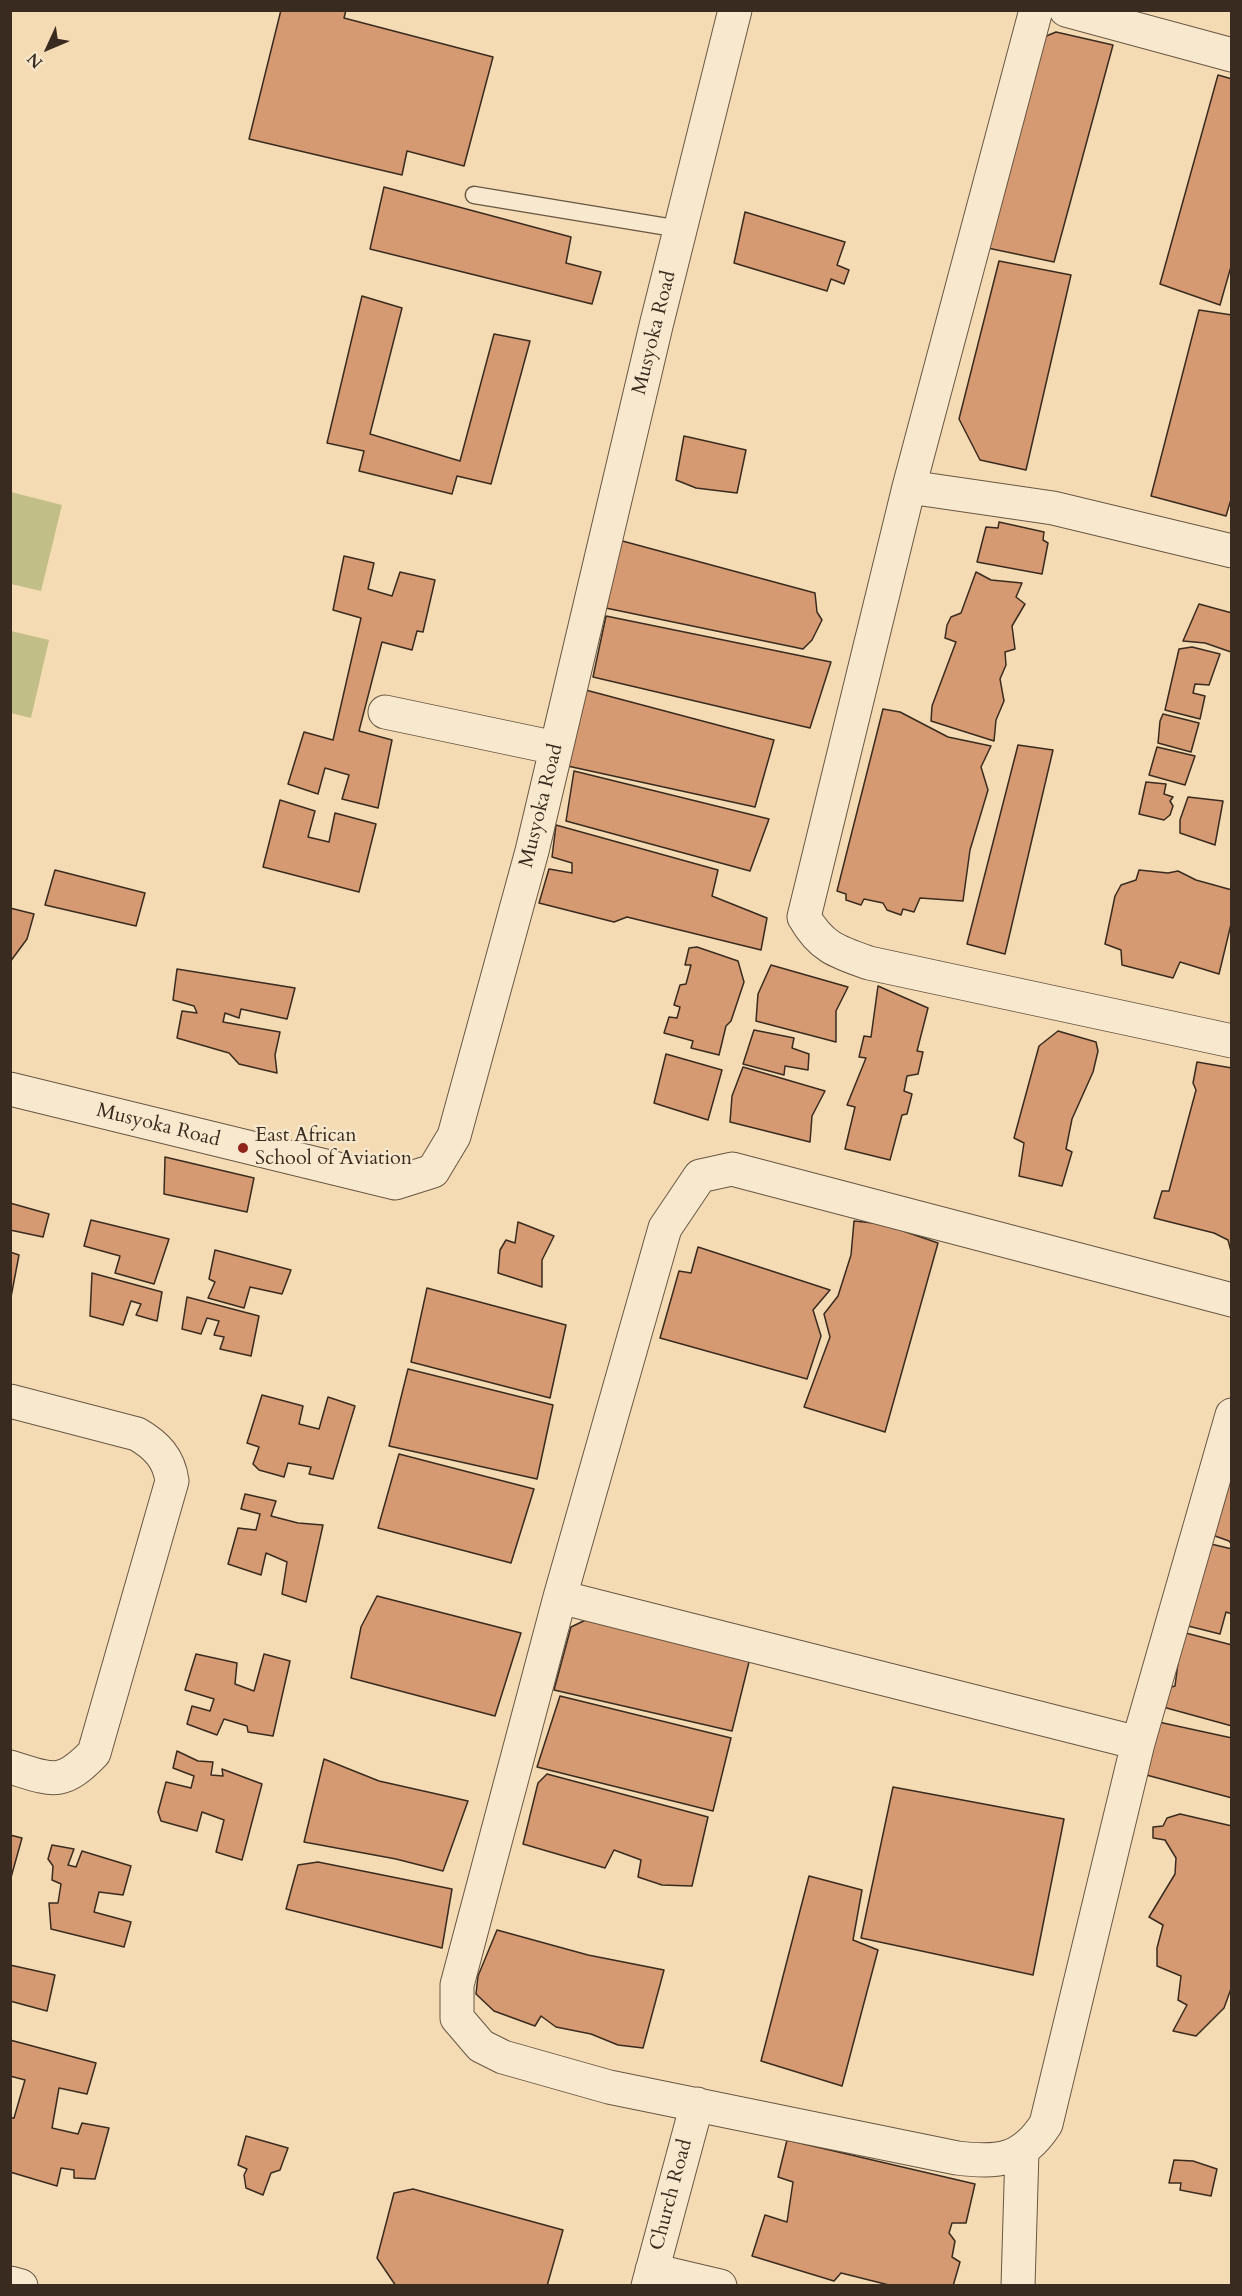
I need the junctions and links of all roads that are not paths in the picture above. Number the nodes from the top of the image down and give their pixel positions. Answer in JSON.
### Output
{"nodes":[{"id":1,"x":735,"y":10,"type":"edge"},
{"id":2,"x":1036,"y":10,"type":"edge"},
{"id":3,"x":1066,"y":10,"type":"edge"},
{"id":4,"x":1232,"y":56,"type":"edge"},
{"id":5,"x":474,"y":195,"type":"dead end"},
{"id":6,"x":680,"y":229,"type":"junction"},
{"id":7,"x":909,"y":487,"type":"junction"},
{"id":8,"x":1232,"y":551,"type":"edge"},
{"id":9,"x":385,"y":712,"type":"dead end"},
{"id":10,"x":556,"y":748,"type":"junction"},
{"id":11,"x":1232,"y":1041,"type":"edge"},
{"id":12,"x":10,"y":1089,"type":"edge"},
{"id":13,"x":1232,"y":1300,"type":"edge"},
{"id":14,"x":10,"y":1401,"type":"edge"},
{"id":15,"x":1232,"y":1415,"type":"edge"},
{"id":16,"x":560,"y":1598,"type":"junction"},
{"id":17,"x":1138,"y":1743,"type":"junction"},
{"id":18,"x":10,"y":1767,"type":"edge"},
{"id":19,"x":697,"y":2104,"type":"junction"},
{"id":20,"x":1022,"y":2151,"type":"junction"},
{"id":21,"x":650,"y":2278,"type":"edge"},
{"id":22,"x":10,"y":2283,"type":"edge"},
{"id":23,"x":1017,"y":2285,"type":"edge"},
{"id":24,"x":21,"y":2286,"type":"edge"},
{"id":25,"x":720,"y":2286,"type":"edge"}],
"edges":[{"from":1,"to":6,"type":"street","name":"Musyoka Road"},
{"from":2,"to":7,"type":"street"},
{"from":3,"to":4,"type":"street"},
{"from":5,"to":6,"type":"lane"},
{"from":6,"to":10,"type":"street","name":"Musyoka Road"},
{"from":7,"to":8,"type":"street"},
{"from":7,"to":11,"type":"street"},
{"from":9,"to":10,"type":"street"},
{"from":10,"to":12,"type":"street","name":"Musyoka Road"},
{"from":13,"to":16,"type":"street"},
{"from":14,"to":18,"type":"street"},
{"from":15,"to":17,"type":"street"},
{"from":16,"to":17,"type":"street"},
{"from":16,"to":19,"type":"street"},
{"from":17,"to":20,"type":"street"},
{"from":19,"to":20,"type":"street"},
{"from":19,"to":21,"type":"street","name":"Church Road"},
{"from":20,"to":23,"type":"street"},
{"from":21,"to":25,"type":"street"},
{"from":22,"to":24,"type":"street"}]}
